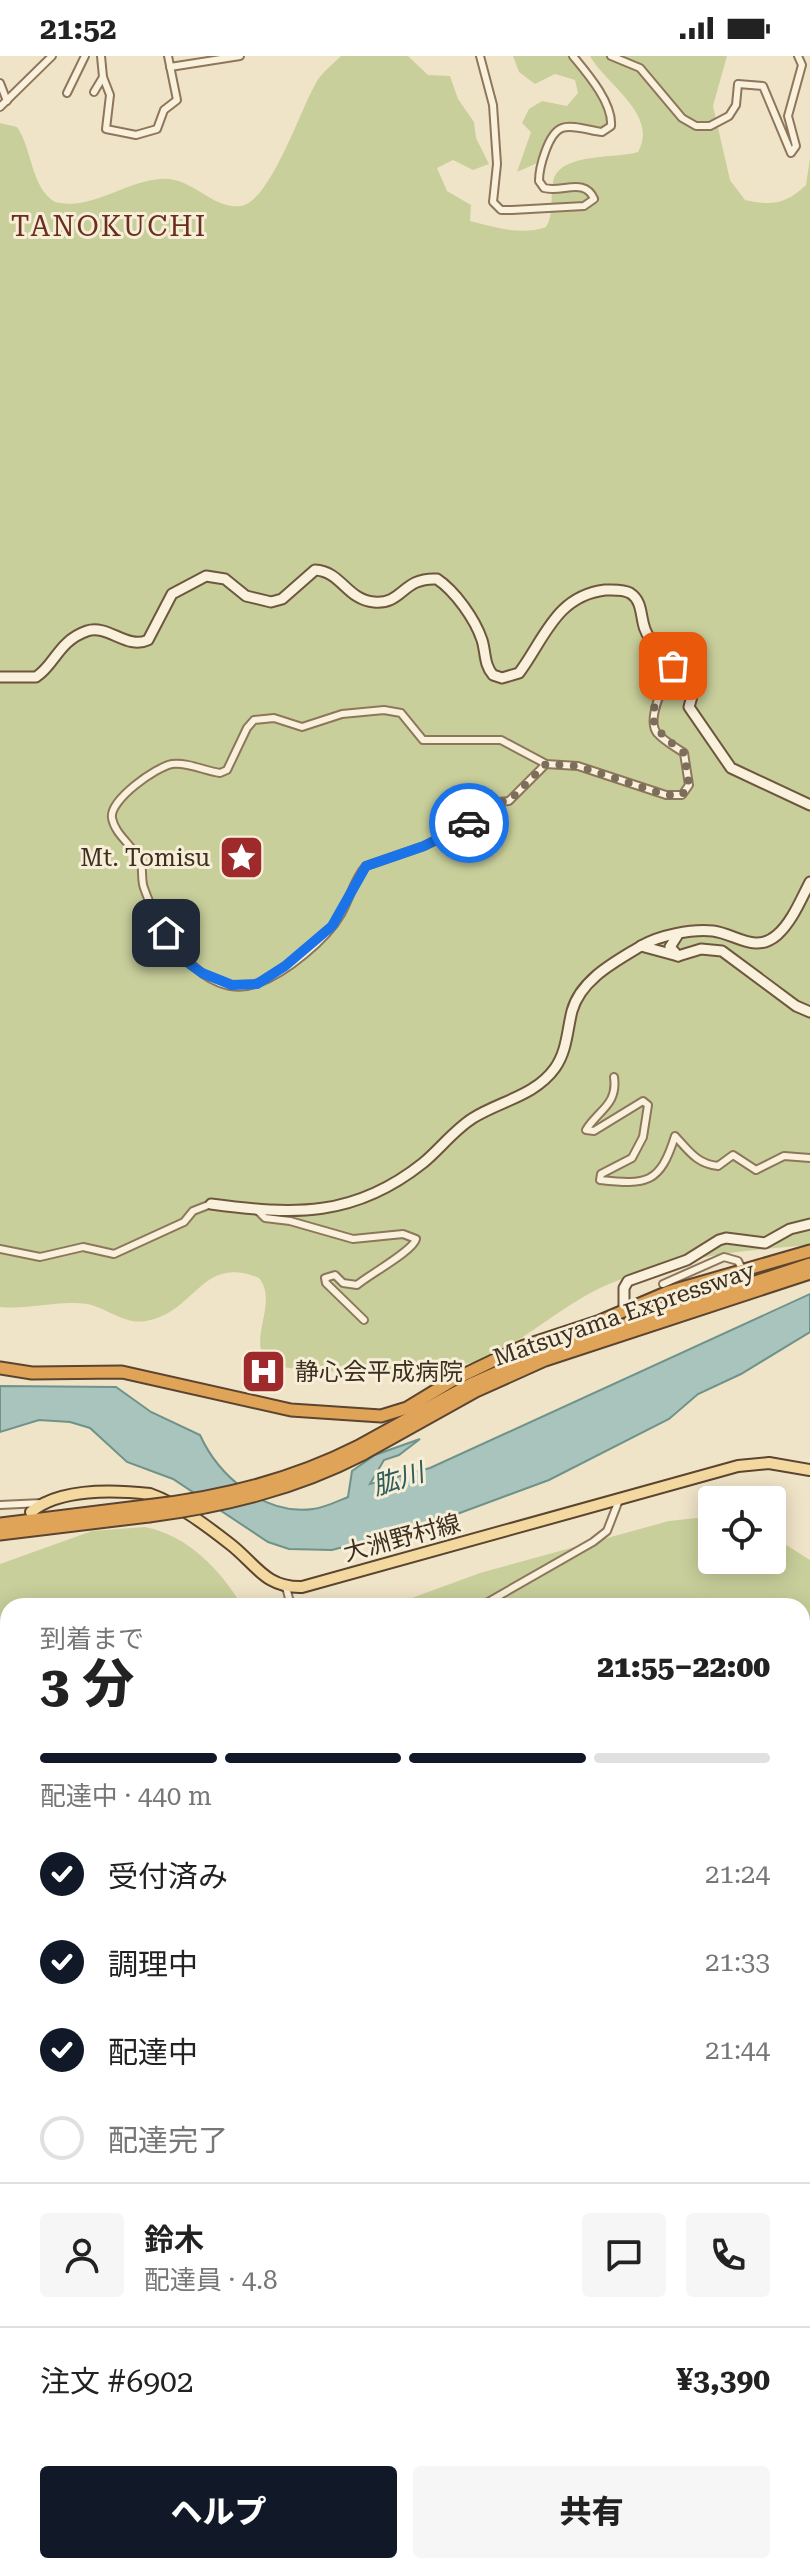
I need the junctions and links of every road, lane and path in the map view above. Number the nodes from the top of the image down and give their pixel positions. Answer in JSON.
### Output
{"nodes":[{"id":1,"x":52,"y":56,"type":"edge"},
{"id":2,"x":85,"y":56,"type":"edge"},
{"id":3,"x":101,"y":56,"type":"edge"},
{"id":4,"x":168,"y":56,"type":"edge"},
{"id":5,"x":240,"y":56,"type":"edge"},
{"id":6,"x":480,"y":56,"type":"edge"},
{"id":7,"x":573,"y":56,"type":"edge"},
{"id":8,"x":611,"y":56,"type":"edge"},
{"id":9,"x":798,"y":56,"type":"edge"},
{"id":10,"x":170,"y":67,"type":"junction"},
{"id":11,"x":103,"y":77,"type":"junction"},
{"id":12,"x":0,"y":83,"type":"edge"},
{"id":13,"x":94,"y":92,"type":"dead end"},
{"id":14,"x":67,"y":93,"type":"dead end"},
{"id":15,"x":7,"y":101,"type":"junction"},
{"id":16,"x":0,"y":107,"type":"edge"},
{"id":17,"x":680,"y":653,"type":"junction"},
{"id":18,"x":0,"y":677,"type":"edge"},
{"id":19,"x":546,"y":764,"type":"junction"},
{"id":20,"x":810,"y":805,"type":"edge"},
{"id":21,"x":810,"y":882,"type":"edge"},
{"id":22,"x":677,"y":936,"type":"junction"},
{"id":23,"x":641,"y":946,"type":"junction"},
{"id":24,"x":678,"y":956,"type":"junction"},
{"id":25,"x":810,"y":1012,"type":"edge"},
{"id":26,"x":614,"y":1077,"type":"dead end"},
{"id":27,"x":810,"y":1158,"type":"edge"},
{"id":28,"x":211,"y":1204,"type":"joint"},
{"id":29,"x":258,"y":1211,"type":"junction"},
{"id":30,"x":810,"y":1224,"type":"edge"},
{"id":31,"x":0,"y":1249,"type":"edge"},
{"id":32,"x":810,"y":1251,"type":"edge"},
{"id":33,"x":810,"y":1264,"type":"edge"},
{"id":34,"x":743,"y":1271,"type":"junction"},
{"id":35,"x":810,"y":1273,"type":"edge"},
{"id":36,"x":663,"y":1284,"type":"dead end"},
{"id":37,"x":624,"y":1310,"type":"junction"},
{"id":38,"x":364,"y":1320,"type":"dead end"},
{"id":39,"x":0,"y":1368,"type":"edge"},
{"id":40,"x":360,"y":1451,"type":"junction"},
{"id":41,"x":810,"y":1470,"type":"edge"},
{"id":42,"x":620,"y":1498,"type":"junction"},
{"id":43,"x":42,"y":1503,"type":"junction"},
{"id":44,"x":0,"y":1505,"type":"edge"},
{"id":45,"x":148,"y":1511,"type":"junction"},
{"id":46,"x":31,"y":1512,"type":"dead end"},
{"id":47,"x":0,"y":1524,"type":"edge"},
{"id":48,"x":0,"y":1534,"type":"edge"},
{"id":49,"x":286,"y":1587,"type":"junction"},
{"id":50,"x":289,"y":1598,"type":"edge"},
{"id":51,"x":495,"y":1598,"type":"edge"}],
"edges":[{"from":1,"to":15,"type":"street"},
{"from":2,"to":14,"type":"street"},
{"from":3,"to":11,"type":"street"},
{"from":4,"to":10,"type":"street"},
{"from":5,"to":10,"type":"street"},
{"from":6,"to":7,"type":"street"},
{"from":8,"to":9,"type":"street"},
{"from":10,"to":11,"type":"street"},
{"from":11,"to":13,"type":"street"},
{"from":12,"to":15,"type":"street"},
{"from":15,"to":16,"type":"street"},
{"from":17,"to":18,"type":"street"},
{"from":17,"to":19,"type":"street"},
{"from":17,"to":20,"type":"street"},
{"from":19,"to":19,"type":"street"},
{"from":21,"to":22,"type":"street"},
{"from":22,"to":23,"type":"street"},
{"from":22,"to":24,"type":"street"},
{"from":23,"to":24,"type":"street"},
{"from":23,"to":29,"type":"street"},
{"from":24,"to":25,"type":"street"},
{"from":26,"to":27,"type":"street"},
{"from":28,"to":29,"type":"street"},
{"from":28,"to":31,"type":"street"},
{"from":29,"to":38,"type":"street"},
{"from":30,"to":37,"type":"street"},
{"from":32,"to":34,"type":"highway"},
{"from":33,"to":40,"type":"highway","name":"Matsuyama Expressway"},
{"from":34,"to":36,"type":"street"},
{"from":34,"to":37,"type":"highway"},
{"from":35,"to":40,"type":"highway","name":"Matsuyama Expressway"},
{"from":37,"to":39,"type":"highway"},
{"from":40,"to":45,"type":"highway","name":"Matsuyama Expressway","bridge":true},
{"from":41,"to":42,"type":"main road","name":"大洲野村線"},
{"from":42,"to":49,"type":"main road","name":"大洲野村線"},
{"from":42,"to":51,"type":"street"},
{"from":43,"to":44,"type":"street"},
{"from":43,"to":46,"type":"main road"},
{"from":43,"to":49,"type":"main road"},
{"from":45,"to":47,"type":"highway","name":"Matsuyama Expressway"},
{"from":45,"to":48,"type":"highway","name":"Matsuyama Expressway"},
{"from":49,"to":50,"type":"street"}]}
